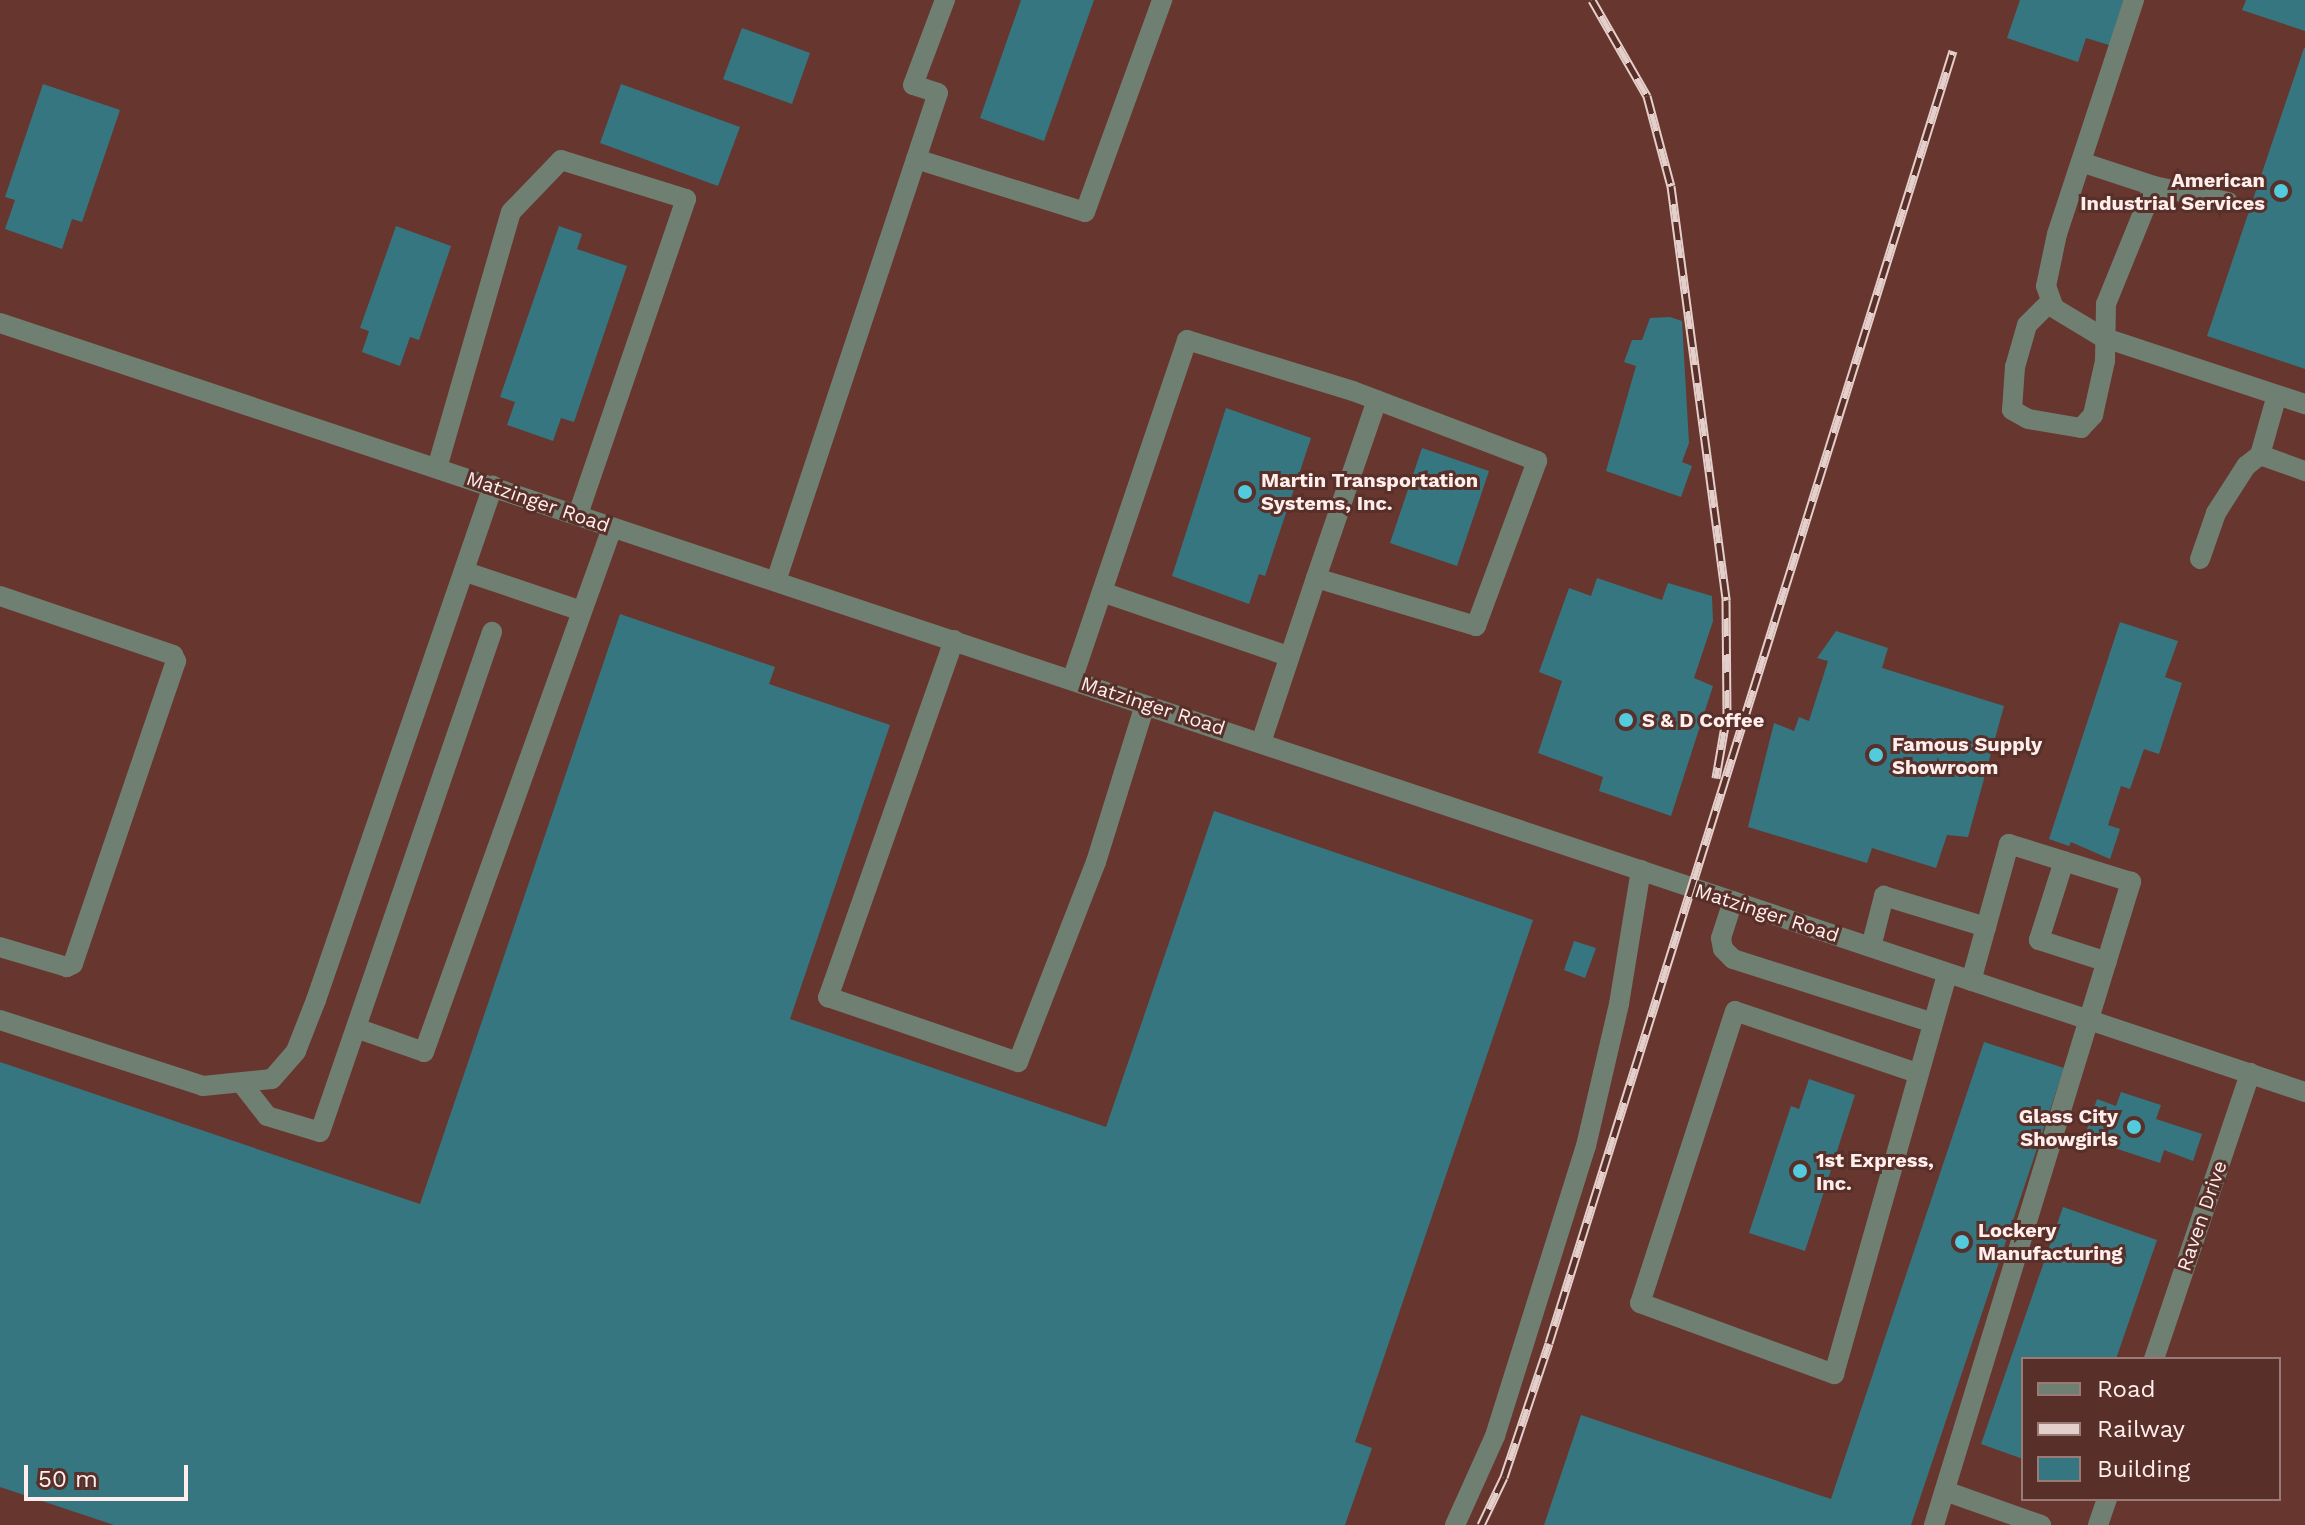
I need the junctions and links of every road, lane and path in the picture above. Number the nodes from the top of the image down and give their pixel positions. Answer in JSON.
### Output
{"nodes":[{"id":1,"x":945,"y":0,"type":"edge"},
{"id":2,"x":1162,"y":0,"type":"edge"},
{"id":3,"x":2134,"y":0,"type":"edge"},
{"id":4,"x":916,"y":159,"type":"junction"},
{"id":5,"x":2081,"y":162,"type":"junction"},
{"id":6,"x":2154,"y":186,"type":"junction"},
{"id":7,"x":2228,"y":202,"type":"dead end"},
{"id":8,"x":2051,"y":301,"type":"junction"},
{"id":9,"x":0,"y":323,"type":"edge"},
{"id":10,"x":2102,"y":337,"type":"junction"},
{"id":11,"x":2277,"y":395,"type":"junction"},
{"id":12,"x":1377,"y":400,"type":"junction"},
{"id":13,"x":2305,"y":404,"type":"edge"},
{"id":14,"x":2260,"y":455,"type":"junction"},
{"id":15,"x":437,"y":468,"type":"junction"},
{"id":16,"x":2305,"y":471,"type":"edge"},
{"id":17,"x":493,"y":486,"type":"junction"},
{"id":18,"x":578,"y":515,"type":"junction"},
{"id":19,"x":612,"y":528,"type":"junction"},
{"id":20,"x":2200,"y":559,"type":"dead end"},
{"id":21,"x":466,"y":572,"type":"junction"},
{"id":22,"x":1316,"y":578,"type":"junction"},
{"id":23,"x":776,"y":581,"type":"junction"},
{"id":24,"x":1102,"y":592,"type":"junction"},
{"id":25,"x":0,"y":596,"type":"edge"},
{"id":26,"x":582,"y":611,"type":"junction"},
{"id":27,"x":492,"y":632,"type":"dead end"},
{"id":28,"x":954,"y":640,"type":"junction"},
{"id":29,"x":1288,"y":656,"type":"junction"},
{"id":30,"x":1072,"y":680,"type":"junction"},
{"id":31,"x":1145,"y":705,"type":"junction"},
{"id":32,"x":1261,"y":742,"type":"junction"},
{"id":33,"x":2064,"y":861,"type":"junction"},
{"id":34,"x":1641,"y":870,"type":"junction"},
{"id":35,"x":1733,"y":901,"type":"junction"},
{"id":36,"x":1986,"y":927,"type":"junction"},
{"id":37,"x":0,"y":947,"type":"edge"},
{"id":38,"x":1871,"y":947,"type":"junction"},
{"id":39,"x":2107,"y":962,"type":"junction"},
{"id":40,"x":1947,"y":974,"type":"junction"},
{"id":41,"x":1971,"y":981,"type":"junction"},
{"id":42,"x":2088,"y":1019,"type":"junction"},
{"id":43,"x":0,"y":1020,"type":"edge"},
{"id":44,"x":1931,"y":1022,"type":"junction"},
{"id":45,"x":356,"y":1028,"type":"junction"},
{"id":46,"x":1917,"y":1073,"type":"junction"},
{"id":47,"x":2250,"y":1073,"type":"junction"},
{"id":48,"x":243,"y":1085,"type":"junction"},
{"id":49,"x":2305,"y":1092,"type":"edge"},
{"id":50,"x":2155,"y":1357,"type":"edge"},
{"id":51,"x":1945,"y":1491,"type":"junction"},
{"id":52,"x":2106,"y":1501,"type":"edge"},
{"id":53,"x":1455,"y":1525,"type":"edge"},
{"id":54,"x":1934,"y":1525,"type":"edge"},
{"id":55,"x":2041,"y":1525,"type":"edge"},
{"id":56,"x":2098,"y":1525,"type":"edge"}],
"edges":[{"from":1,"to":4,"type":"street"},
{"from":2,"to":4,"type":"street"},
{"from":3,"to":5,"type":"street"},
{"from":4,"to":23,"type":"street"},
{"from":5,"to":6,"type":"street"},
{"from":5,"to":8,"type":"street"},
{"from":6,"to":7,"type":"street"},
{"from":6,"to":10,"type":"street"},
{"from":8,"to":10,"type":"street"},
{"from":8,"to":10,"type":"street"},
{"from":9,"to":15,"type":"street","name":"Matzinger Road"},
{"from":10,"to":11,"type":"street"},
{"from":11,"to":13,"type":"street"},
{"from":11,"to":14,"type":"street"},
{"from":12,"to":22,"type":"street"},
{"from":12,"to":22,"type":"street"},
{"from":12,"to":24,"type":"street"},
{"from":14,"to":16,"type":"street"},
{"from":14,"to":20,"type":"street"},
{"from":15,"to":17,"type":"street","name":"Matzinger Road"},
{"from":15,"to":18,"type":"street"},
{"from":17,"to":18,"type":"street","name":"Matzinger Road"},
{"from":17,"to":21,"type":"street"},
{"from":18,"to":19,"type":"street","name":"Matzinger Road"},
{"from":19,"to":23,"type":"street","name":"Matzinger Road"},
{"from":19,"to":26,"type":"street"},
{"from":21,"to":26,"type":"street"},
{"from":21,"to":48,"type":"street"},
{"from":22,"to":29,"type":"street"},
{"from":23,"to":28,"type":"street","name":"Matzinger Road"},
{"from":24,"to":29,"type":"street"},
{"from":24,"to":30,"type":"street"},
{"from":25,"to":37,"type":"street"},
{"from":26,"to":45,"type":"street"},
{"from":27,"to":45,"type":"street"},
{"from":28,"to":30,"type":"street","name":"Matzinger Road"},
{"from":28,"to":31,"type":"street"},
{"from":29,"to":32,"type":"street"},
{"from":30,"to":31,"type":"street","name":"Matzinger Road"},
{"from":31,"to":32,"type":"street","name":"Matzinger Road"},
{"from":32,"to":34,"type":"street","name":"Matzinger Road"},
{"from":33,"to":36,"type":"street"},
{"from":33,"to":39,"type":"street"},
{"from":33,"to":39,"type":"street"},
{"from":34,"to":35,"type":"street","name":"Matzinger Road"},
{"from":34,"to":53,"type":"street"},
{"from":35,"to":38,"type":"street","name":"Matzinger Road"},
{"from":35,"to":44,"type":"street"},
{"from":36,"to":38,"type":"street"},
{"from":36,"to":41,"type":"street"},
{"from":38,"to":40,"type":"street","name":"Matzinger Road"},
{"from":39,"to":42,"type":"street"},
{"from":40,"to":41,"type":"street","name":"Matzinger Road"},
{"from":40,"to":44,"type":"street"},
{"from":41,"to":42,"type":"street","name":"Matzinger Road"},
{"from":42,"to":47,"type":"street","name":"Matzinger Road"},
{"from":42,"to":51,"type":"street"},
{"from":43,"to":48,"type":"street"},
{"from":44,"to":46,"type":"street"},
{"from":45,"to":48,"type":"street"},
{"from":46,"to":46,"type":"street"},
{"from":47,"to":49,"type":"street","name":"Matzinger Road"},
{"from":47,"to":50,"type":"street","name":"Raven Drive"},
{"from":51,"to":54,"type":"street"},
{"from":51,"to":55,"type":"street"},
{"from":52,"to":56,"type":"street"}]}
